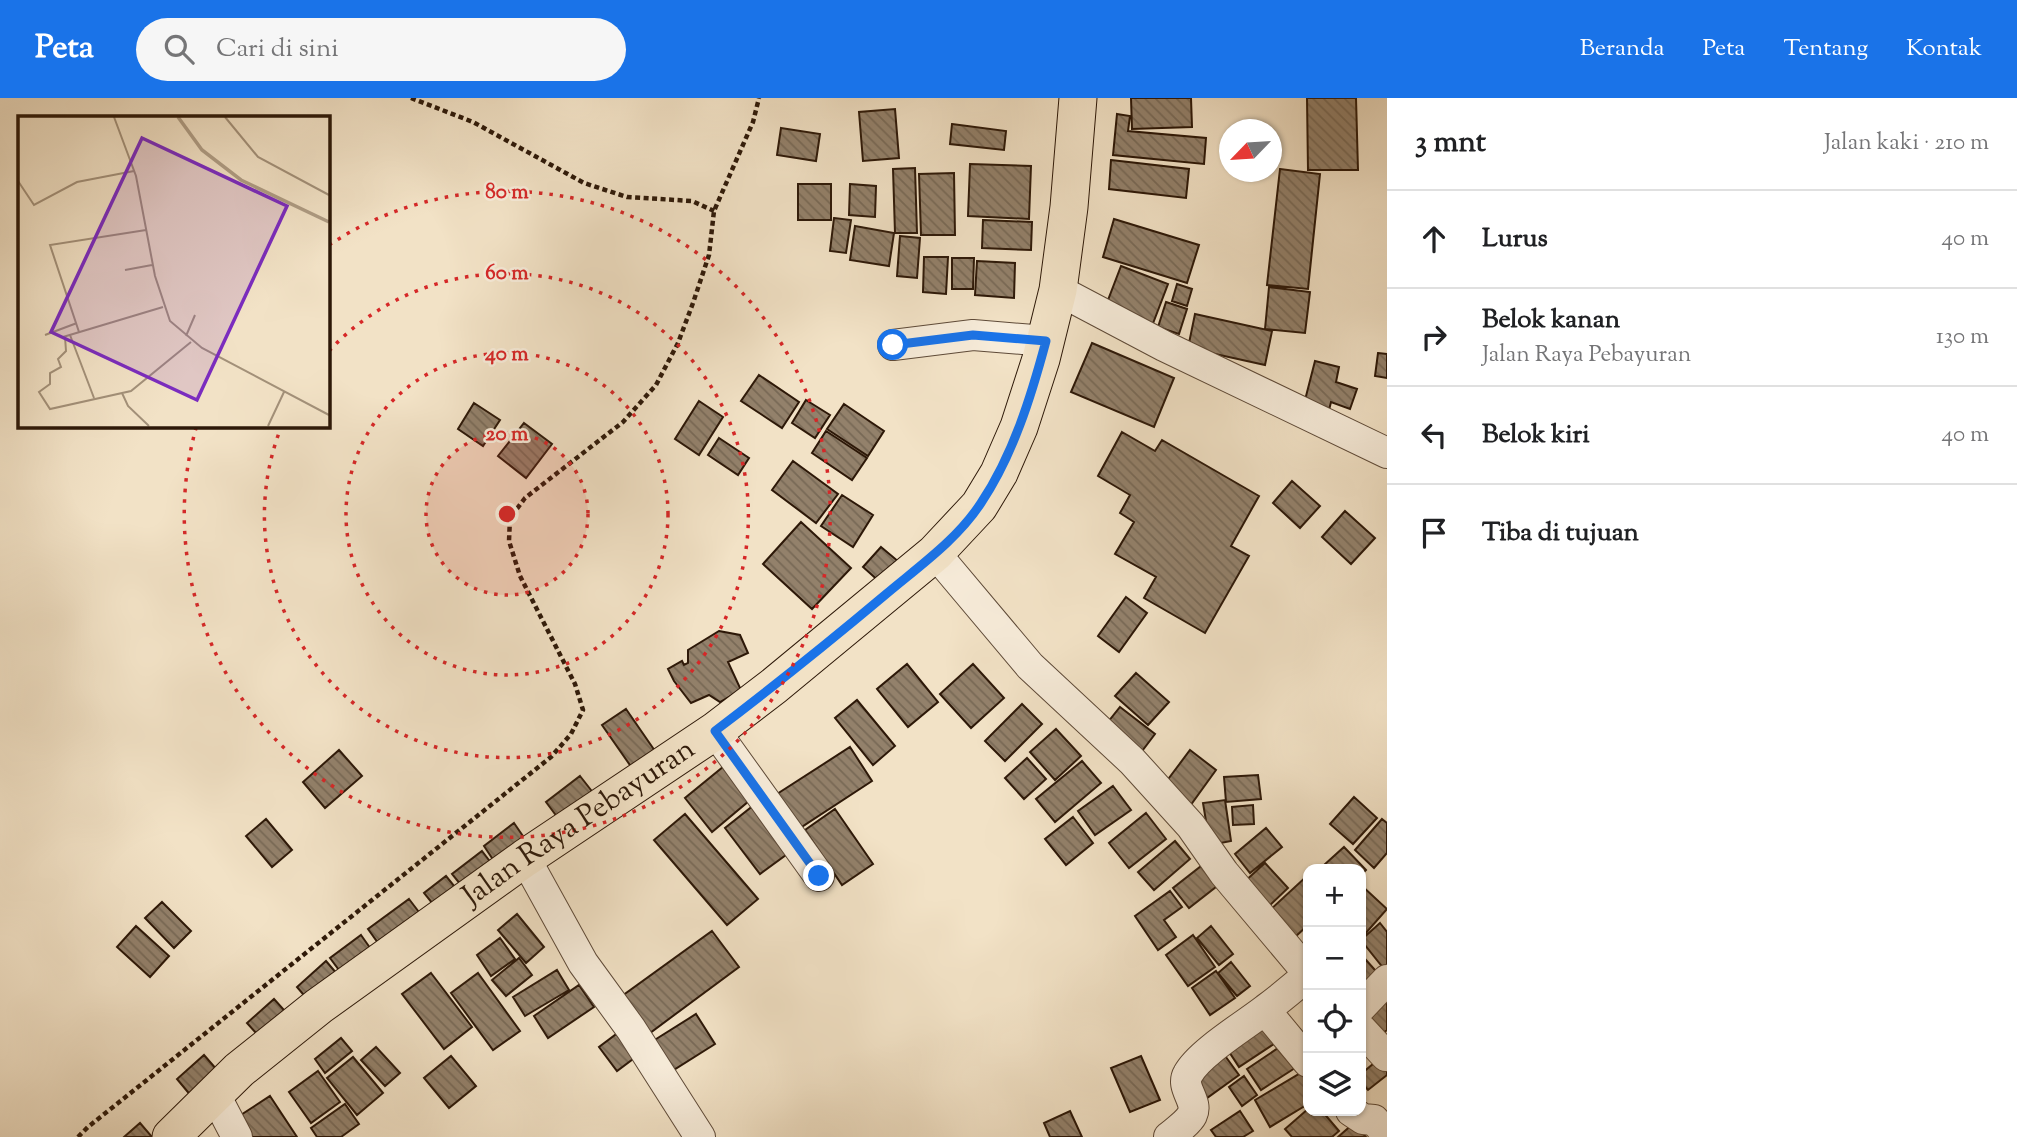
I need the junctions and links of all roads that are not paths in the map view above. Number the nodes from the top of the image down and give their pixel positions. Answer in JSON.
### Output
{"nodes":[{"id":1,"x":1078,"y":98,"type":"edge"},
{"id":2,"x":1058,"y":290,"type":"junction"},
{"id":3,"x":1046,"y":341,"type":"junction"},
{"id":4,"x":893,"y":345,"type":"dead end"},
{"id":5,"x":1387,"y":453,"type":"edge"},
{"id":6,"x":935,"y":553,"type":"junction"},
{"id":7,"x":715,"y":731,"type":"junction"},
{"id":8,"x":525,"y":858,"type":"junction"},
{"id":9,"x":819,"y":876,"type":"dead end"},
{"id":10,"x":1303,"y":968,"type":"edge"},
{"id":11,"x":1303,"y":978,"type":"edge"},
{"id":12,"x":1387,"y":980,"type":"edge"},
{"id":13,"x":1366,"y":1002,"type":"edge"},
{"id":14,"x":1265,"y":1010,"type":"junction"},
{"id":15,"x":1303,"y":1056,"type":"edge"},
{"id":16,"x":214,"y":1093,"type":"junction"},
{"id":17,"x":1358,"y":1116,"type":"edge"},
{"id":18,"x":1387,"y":1134,"type":"edge"},
{"id":19,"x":172,"y":1137,"type":"edge"},
{"id":20,"x":237,"y":1137,"type":"edge"},
{"id":21,"x":700,"y":1137,"type":"edge"},
{"id":22,"x":1169,"y":1137,"type":"edge"}],
"edges":[{"from":1,"to":2,"type":"main road","name":"Jalan Raya Pebayuran"},
{"from":2,"to":3,"type":"main road","name":"Jalan Raya Pebayuran"},
{"from":2,"to":5,"type":"street"},
{"from":3,"to":4,"type":"street"},
{"from":3,"to":6,"type":"main road","name":"Jalan Raya Pebayuran"},
{"from":6,"to":7,"type":"main road","name":"Jalan Raya Pebayuran"},
{"from":6,"to":10,"type":"street"},
{"from":7,"to":8,"type":"main road","name":"Jalan Raya Pebayuran"},
{"from":7,"to":9,"type":"street"},
{"from":8,"to":16,"type":"main road","name":"Jalan Raya Pebayuran"},
{"from":8,"to":21,"type":"street"},
{"from":11,"to":14,"type":"street"},
{"from":12,"to":13,"type":"street"},
{"from":14,"to":15,"type":"street"},
{"from":14,"to":22,"type":"street"},
{"from":16,"to":19,"type":"main road","name":"Jalan Raya Pebayuran"},
{"from":16,"to":20,"type":"street"},
{"from":17,"to":18,"type":"street"}]}
